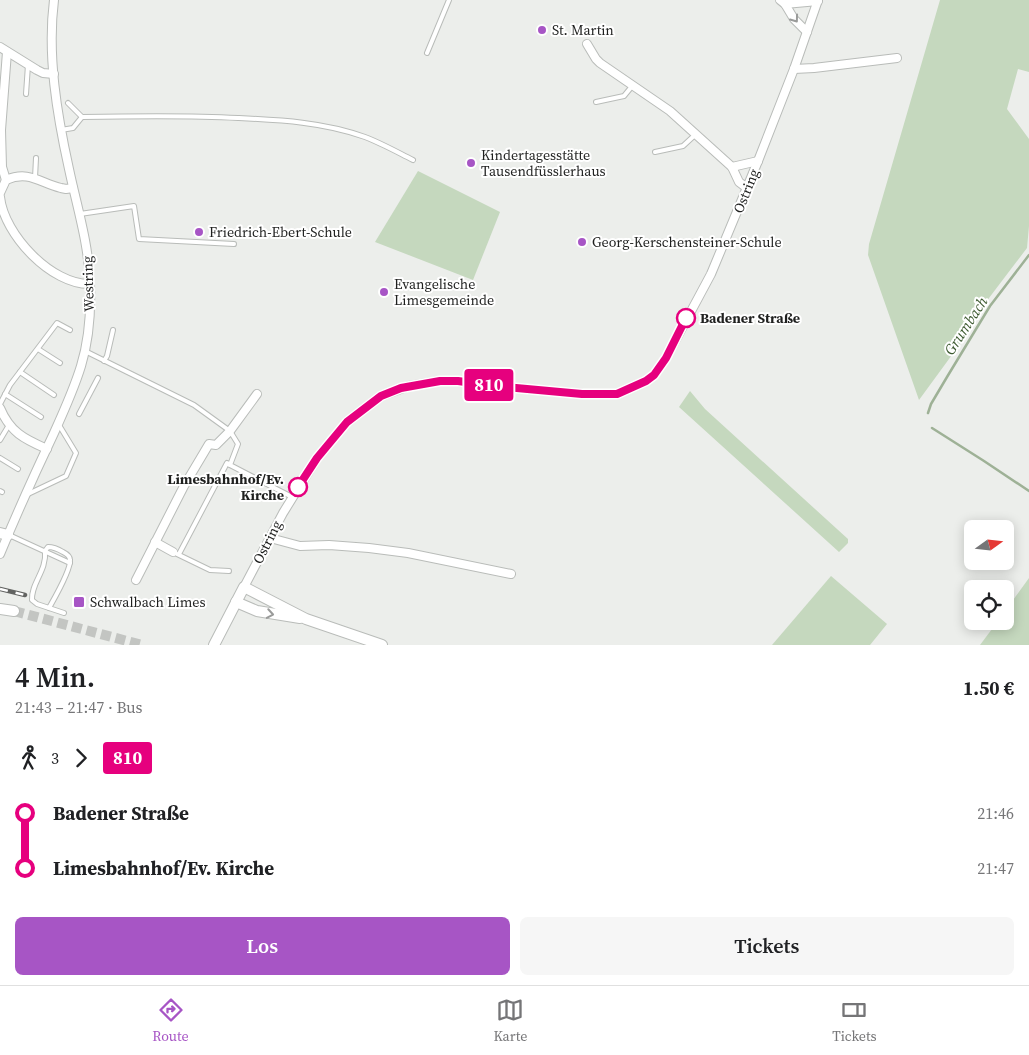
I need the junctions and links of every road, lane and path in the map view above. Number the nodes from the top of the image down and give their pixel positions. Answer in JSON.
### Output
{"nodes":[{"id":1,"x":54,"y":0,"type":"edge"},
{"id":2,"x":449,"y":0,"type":"edge"},
{"id":3,"x":818,"y":0,"type":"edge"},
{"id":4,"x":783,"y":2,"type":"edge"},
{"id":5,"x":807,"y":32,"type":"junction"},
{"id":6,"x":587,"y":44,"type":"dead end"},
{"id":7,"x":3,"y":49,"type":"edge"},
{"id":8,"x":427,"y":53,"type":"dead end"},
{"id":9,"x":898,"y":58,"type":"dead end"},
{"id":10,"x":28,"y":65,"type":"junction"},
{"id":11,"x":794,"y":69,"type":"junction"},
{"id":12,"x":54,"y":74,"type":"junction"},
{"id":13,"x":633,"y":85,"type":"junction"},
{"id":14,"x":26,"y":94,"type":"dead end"},
{"id":15,"x":596,"y":102,"type":"dead end"},
{"id":16,"x":68,"y":103,"type":"dead end"},
{"id":17,"x":82,"y":117,"type":"junction"},
{"id":18,"x":61,"y":130,"type":"junction"},
{"id":19,"x":696,"y":134,"type":"junction"},
{"id":20,"x":655,"y":152,"type":"dead end"},
{"id":21,"x":36,"y":158,"type":"dead end"},
{"id":22,"x":413,"y":160,"type":"dead end"},
{"id":23,"x":758,"y":161,"type":"junction"},
{"id":24,"x":732,"y":167,"type":"junction"},
{"id":25,"x":35,"y":178,"type":"junction"},
{"id":26,"x":6,"y":180,"type":"junction"},
{"id":27,"x":73,"y":188,"type":"junction"},
{"id":28,"x":747,"y":188,"type":"junction"},
{"id":29,"x":0,"y":192,"type":"edge"},
{"id":30,"x":0,"y":197,"type":"edge"},
{"id":31,"x":80,"y":214,"type":"junction"},
{"id":32,"x":234,"y":244,"type":"dead end"},
{"id":33,"x":90,"y":284,"type":"junction"},
{"id":34,"x":70,"y":330,"type":"dead end"},
{"id":35,"x":113,"y":330,"type":"dead end"},
{"id":36,"x":38,"y":349,"type":"junction"},
{"id":37,"x":85,"y":351,"type":"junction"},
{"id":38,"x":104,"y":361,"type":"junction"},
{"id":39,"x":60,"y":363,"type":"dead end"},
{"id":40,"x":20,"y":372,"type":"junction"},
{"id":41,"x":98,"y":378,"type":"dead end"},
{"id":42,"x":5,"y":394,"type":"junction"},
{"id":43,"x":257,"y":394,"type":"dead end"},
{"id":44,"x":54,"y":395,"type":"dead end"},
{"id":45,"x":0,"y":404,"type":"edge"},
{"id":46,"x":0,"y":408,"type":"edge"},
{"id":47,"x":79,"y":414,"type":"dead end"},
{"id":48,"x":41,"y":417,"type":"dead end"},
{"id":49,"x":58,"y":424,"type":"junction"},
{"id":50,"x":9,"y":425,"type":"junction"},
{"id":51,"x":230,"y":431,"type":"junction"},
{"id":52,"x":0,"y":440,"type":"edge"},
{"id":53,"x":47,"y":449,"type":"junction"},
{"id":54,"x":0,"y":458,"type":"edge"},
{"id":55,"x":230,"y":465,"type":"junction"},
{"id":56,"x":18,"y":469,"type":"dead end"},
{"id":57,"x":26,"y":495,"type":"junction"},
{"id":58,"x":292,"y":497,"type":"junction"},
{"id":59,"x":4,"y":534,"type":"edge"},
{"id":60,"x":270,"y":538,"type":"junction"},
{"id":61,"x":155,"y":542,"type":"junction"},
{"id":62,"x":45,"y":551,"type":"junction"},
{"id":63,"x":176,"y":553,"type":"junction"},
{"id":64,"x":0,"y":554,"type":"edge"},
{"id":65,"x":70,"y":563,"type":"junction"},
{"id":66,"x":229,"y":571,"type":"dead end"},
{"id":67,"x":511,"y":574,"type":"dead end"},
{"id":68,"x":136,"y":580,"type":"dead end"},
{"id":69,"x":244,"y":587,"type":"junction"},
{"id":70,"x":236,"y":602,"type":"junction"},
{"id":71,"x":49,"y":608,"type":"junction"},
{"id":72,"x":0,"y":609,"type":"edge"},
{"id":73,"x":14,"y":611,"type":"tunnel mouth"},
{"id":74,"x":64,"y":614,"type":"dead end"},
{"id":75,"x":306,"y":619,"type":"junction"},
{"id":76,"x":214,"y":645,"type":"edge"},
{"id":77,"x":382,"y":645,"type":"edge"}],
"edges":[{"from":1,"to":12,"type":"street","name":"Westring"},
{"from":2,"to":8,"type":"lane"},
{"from":3,"to":4,"type":"street"},
{"from":3,"to":5,"type":"street","name":"Ostring"},
{"from":4,"to":5,"type":"street","one_way":true},
{"from":5,"to":11,"type":"street","name":"Ostring"},
{"from":6,"to":13,"type":"street"},
{"from":7,"to":10,"type":"street"},
{"from":7,"to":26,"type":"street"},
{"from":9,"to":11,"type":"street"},
{"from":10,"to":12,"type":"street"},
{"from":10,"to":14,"type":"lane"},
{"from":11,"to":23,"type":"street","name":"Ostring"},
{"from":12,"to":18,"type":"street","name":"Westring"},
{"from":13,"to":15,"type":"lane"},
{"from":13,"to":19,"type":"street"},
{"from":16,"to":17,"type":"lane"},
{"from":17,"to":18,"type":"lane"},
{"from":17,"to":22,"type":"lane"},
{"from":18,"to":27,"type":"street","name":"Westring"},
{"from":19,"to":20,"type":"lane"},
{"from":19,"to":24,"type":"street"},
{"from":21,"to":25,"type":"lane"},
{"from":23,"to":24,"type":"street"},
{"from":23,"to":28,"type":"street","name":"Ostring"},
{"from":24,"to":28,"type":"street"},
{"from":25,"to":26,"type":"street"},
{"from":25,"to":27,"type":"street"},
{"from":26,"to":29,"type":"street"},
{"from":27,"to":31,"type":"street","name":"Westring"},
{"from":28,"to":58,"type":"street","name":"Ostring"},
{"from":30,"to":33,"type":"street"},
{"from":31,"to":32,"type":"lane"},
{"from":31,"to":33,"type":"street","name":"Westring"},
{"from":33,"to":37,"type":"street","name":"Westring"},
{"from":34,"to":36,"type":"lane"},
{"from":35,"to":38,"type":"lane"},
{"from":36,"to":39,"type":"lane"},
{"from":36,"to":40,"type":"lane"},
{"from":37,"to":38,"type":"lane"},
{"from":37,"to":49,"type":"street","name":"Westring"},
{"from":38,"to":51,"type":"lane"},
{"from":40,"to":42,"type":"lane"},
{"from":40,"to":44,"type":"lane"},
{"from":41,"to":47,"type":"lane"},
{"from":42,"to":45,"type":"lane"},
{"from":42,"to":48,"type":"lane"},
{"from":43,"to":51,"type":"street"},
{"from":46,"to":50,"type":"street"},
{"from":49,"to":53,"type":"street","name":"Westring"},
{"from":49,"to":57,"type":"lane"},
{"from":50,"to":52,"type":"lane"},
{"from":50,"to":53,"type":"street"},
{"from":51,"to":55,"type":"lane"},
{"from":51,"to":61,"type":"street"},
{"from":53,"to":57,"type":"street","name":"Westring"},
{"from":54,"to":56,"type":"lane"},
{"from":55,"to":58,"type":"lane"},
{"from":55,"to":63,"type":"lane"},
{"from":57,"to":59,"type":"street","name":"Westring"},
{"from":58,"to":60,"type":"street","name":"Ostring"},
{"from":59,"to":62,"type":"lane"},
{"from":59,"to":64,"type":"street","name":"Westring"},
{"from":60,"to":67,"type":"street"},
{"from":60,"to":69,"type":"street","name":"Ostring"},
{"from":61,"to":63,"type":"street"},
{"from":61,"to":68,"type":"street"},
{"from":62,"to":65,"type":"lane"},
{"from":62,"to":65,"type":"lane"},
{"from":62,"to":71,"type":"lane"},
{"from":63,"to":66,"type":"lane"},
{"from":65,"to":71,"type":"lane"},
{"from":69,"to":70,"type":"main road","name":"Ostring"},
{"from":69,"to":75,"type":"main road"},
{"from":70,"to":75,"type":"main road","one_way":true},
{"from":70,"to":76,"type":"main road","name":"Ostring"},
{"from":71,"to":74,"type":"lane"},
{"from":72,"to":73,"type":"main road"},
{"from":75,"to":77,"type":"main road"}]}
